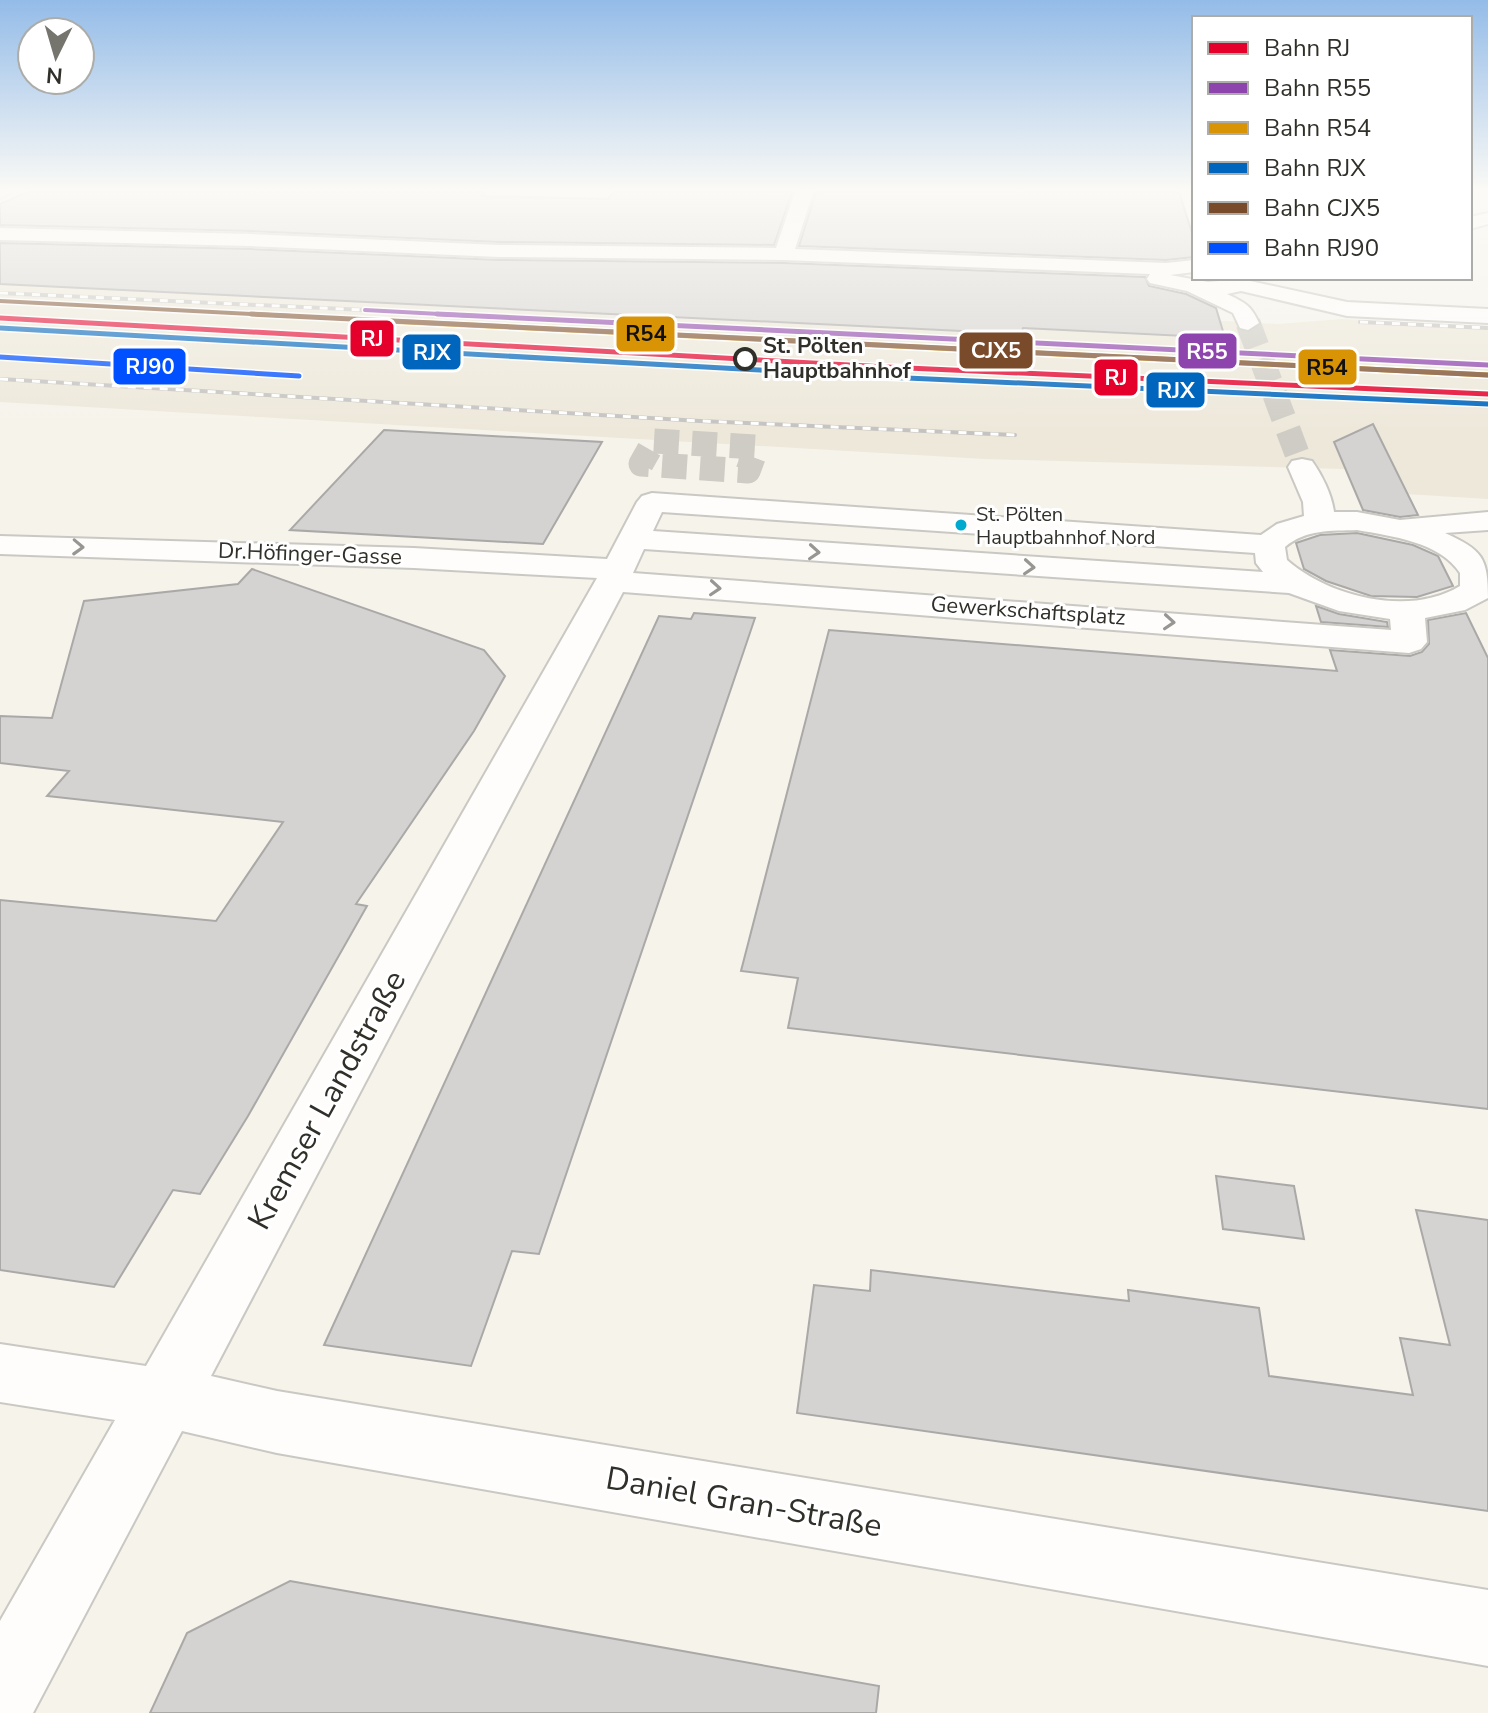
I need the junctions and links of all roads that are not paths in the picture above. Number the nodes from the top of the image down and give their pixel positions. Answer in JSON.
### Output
{"nodes":[{"id":1,"x":1066,"y":272,"type":"edge"},
{"id":2,"x":1109,"y":272,"type":"edge"},
{"id":3,"x":1165,"y":275,"type":"junction"},
{"id":4,"x":1192,"y":277,"type":"edge"},
{"id":5,"x":1199,"y":280,"type":"edge"},
{"id":6,"x":1218,"y":280,"type":"edge"},
{"id":7,"x":1241,"y":283,"type":"edge"},
{"id":8,"x":1488,"y":316,"type":"edge"},
{"id":9,"x":1302,"y":467,"type":"tunnel mouth"},
{"id":10,"x":1488,"y":521,"type":"edge"},
{"id":11,"x":1320,"y":522,"type":"junction"},
{"id":12,"x":1397,"y":527,"type":"junction"},
{"id":13,"x":0,"y":545,"type":"edge"},
{"id":14,"x":1269,"y":545,"type":"junction"},
{"id":15,"x":1477,"y":552,"type":"edge"},
{"id":16,"x":622,"y":563,"type":"junction"},
{"id":17,"x":1296,"y":583,"type":"junction"},
{"id":18,"x":1483,"y":592,"type":"edge"},
{"id":19,"x":1407,"y":609,"type":"junction"},
{"id":20,"x":0,"y":1373,"type":"edge"},
{"id":21,"x":161,"y":1399,"type":"junction"},
{"id":22,"x":1488,"y":1628,"type":"edge"},
{"id":23,"x":0,"y":1696,"type":"edge"}],
"edges":[{"from":1,"to":3,"type":"street"},
{"from":2,"to":3,"type":"street"},
{"from":3,"to":4,"type":"street"},
{"from":5,"to":7,"type":"street"},
{"from":6,"to":7,"type":"street"},
{"from":7,"to":8,"type":"street"},
{"from":9,"to":11,"type":"street"},
{"from":10,"to":12,"type":"street"},
{"from":11,"to":12,"type":"street"},
{"from":11,"to":14,"type":"street"},
{"from":12,"to":15,"type":"street"},
{"from":13,"to":16,"type":"street","name":"Dr.Höfinger-Gasse","one_way":true},
{"from":14,"to":16,"type":"street","name":"Kremser Landstraße"},
{"from":14,"to":17,"type":"street"},
{"from":15,"to":18,"type":"street"},
{"from":16,"to":17,"type":"street","name":"Gewerkschaftsplatz","one_way":true},
{"from":16,"to":19,"type":"street","name":"Gewerkschaftsplatz","one_way":true},
{"from":16,"to":21,"type":"street","name":"Kremser Landstraße"},
{"from":17,"to":19,"type":"street"},
{"from":18,"to":19,"type":"street"},
{"from":20,"to":21,"type":"street","name":"Daniel Gran-Straße"},
{"from":21,"to":22,"type":"street","name":"Daniel Gran-Straße"},
{"from":21,"to":23,"type":"street","name":"Kremser Landstraße"}]}
